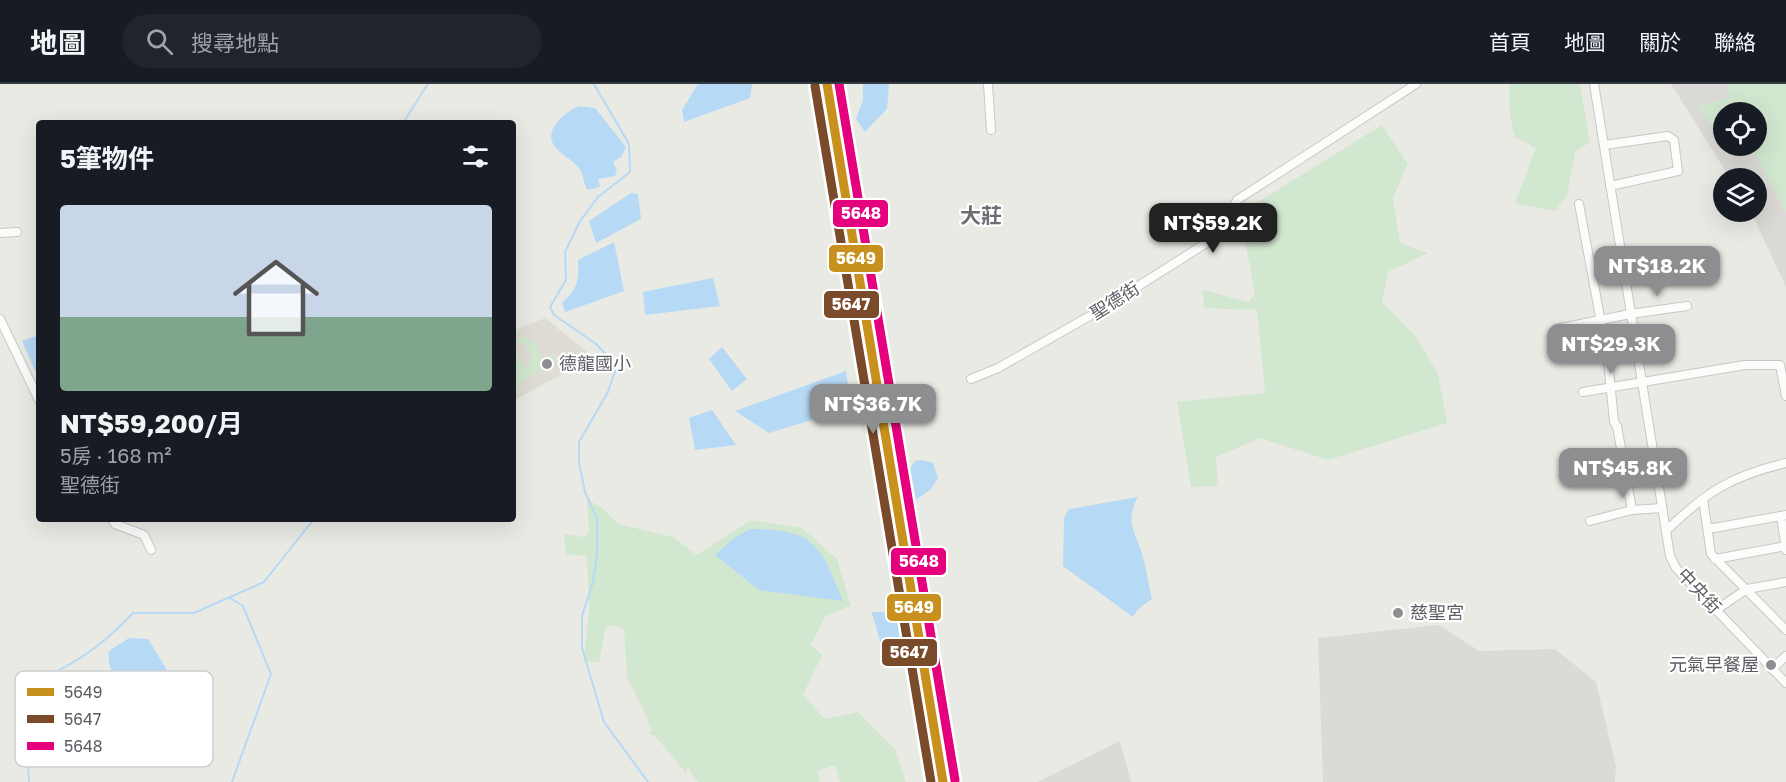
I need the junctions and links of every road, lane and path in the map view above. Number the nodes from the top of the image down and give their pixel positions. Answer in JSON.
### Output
{"nodes":[{"id":1,"x":827,"y":84,"type":"edge"},
{"id":2,"x":988,"y":84,"type":"edge"},
{"id":3,"x":1416,"y":84,"type":"edge"},
{"id":4,"x":1594,"y":84,"type":"edge"},
{"id":5,"x":991,"y":130,"type":"dead end"},
{"id":6,"x":1604,"y":145,"type":"junction"},
{"id":7,"x":1610,"y":186,"type":"junction"},
{"id":8,"x":1579,"y":204,"type":"dead end"},
{"id":9,"x":17,"y":232,"type":"dead end"},
{"id":10,"x":0,"y":233,"type":"edge"},
{"id":11,"x":1688,"y":306,"type":"dead end"},
{"id":12,"x":1630,"y":314,"type":"junction"},
{"id":13,"x":0,"y":320,"type":"edge"},
{"id":14,"x":1600,"y":320,"type":"junction"},
{"id":15,"x":1556,"y":329,"type":"dead end"},
{"id":16,"x":971,"y":379,"type":"dead end"},
{"id":17,"x":1642,"y":382,"type":"junction"},
{"id":18,"x":1612,"y":388,"type":"junction"},
{"id":19,"x":1583,"y":392,"type":"dead end"},
{"id":20,"x":36,"y":394,"type":"edge"},
{"id":21,"x":1786,"y":396,"type":"edge"},
{"id":22,"x":1786,"y":463,"type":"edge"},
{"id":23,"x":1703,"y":499,"type":"junction"},
{"id":24,"x":1662,"y":508,"type":"junction"},
{"id":25,"x":1632,"y":510,"type":"junction"},
{"id":26,"x":1784,"y":516,"type":"edge"},
{"id":27,"x":1590,"y":521,"type":"dead end"},
{"id":28,"x":114,"y":522,"type":"edge"},
{"id":29,"x":1708,"y":529,"type":"junction"},
{"id":30,"x":1666,"y":531,"type":"junction"},
{"id":31,"x":1786,"y":548,"type":"edge"},
{"id":32,"x":151,"y":549,"type":"dead end"},
{"id":33,"x":1715,"y":559,"type":"junction"},
{"id":34,"x":1786,"y":582,"type":"edge"},
{"id":35,"x":1747,"y":589,"type":"junction"},
{"id":36,"x":1716,"y":610,"type":"junction"},
{"id":37,"x":1786,"y":630,"type":"edge"},
{"id":38,"x":1786,"y":656,"type":"edge"},
{"id":39,"x":1772,"y":669,"type":"junction"},
{"id":40,"x":1786,"y":683,"type":"edge"},
{"id":41,"x":943,"y":782,"type":"edge"}],
"edges":[{"from":1,"to":41,"type":"street"},
{"from":2,"to":5,"type":"street"},
{"from":3,"to":16,"type":"street","name":"聖德街"},
{"from":4,"to":6,"type":"street","name":"中央街"},
{"from":6,"to":7,"type":"street","name":"中央街"},
{"from":6,"to":7,"type":"street"},
{"from":7,"to":12,"type":"street","name":"中央街"},
{"from":8,"to":14,"type":"street"},
{"from":9,"to":10,"type":"street"},
{"from":11,"to":12,"type":"street"},
{"from":12,"to":14,"type":"street"},
{"from":12,"to":17,"type":"street","name":"中央街"},
{"from":13,"to":20,"type":"street"},
{"from":14,"to":15,"type":"street"},
{"from":14,"to":18,"type":"street"},
{"from":17,"to":18,"type":"street"},
{"from":17,"to":21,"type":"street"},
{"from":17,"to":24,"type":"street","name":"中央街"},
{"from":18,"to":19,"type":"street"},
{"from":18,"to":25,"type":"street"},
{"from":22,"to":23,"type":"street"},
{"from":23,"to":29,"type":"street"},
{"from":23,"to":30,"type":"street"},
{"from":24,"to":25,"type":"street"},
{"from":24,"to":30,"type":"street","name":"中央街"},
{"from":25,"to":27,"type":"street"},
{"from":26,"to":29,"type":"street"},
{"from":26,"to":31,"type":"street"},
{"from":28,"to":32,"type":"street"},
{"from":29,"to":33,"type":"street"},
{"from":30,"to":36,"type":"street","name":"中央街"},
{"from":31,"to":33,"type":"street"},
{"from":33,"to":35,"type":"street"},
{"from":34,"to":35,"type":"street"},
{"from":35,"to":36,"type":"street"},
{"from":35,"to":37,"type":"street"},
{"from":36,"to":39,"type":"street","name":"中央街"},
{"from":38,"to":39,"type":"street"},
{"from":39,"to":40,"type":"street","name":"中央街"}]}
